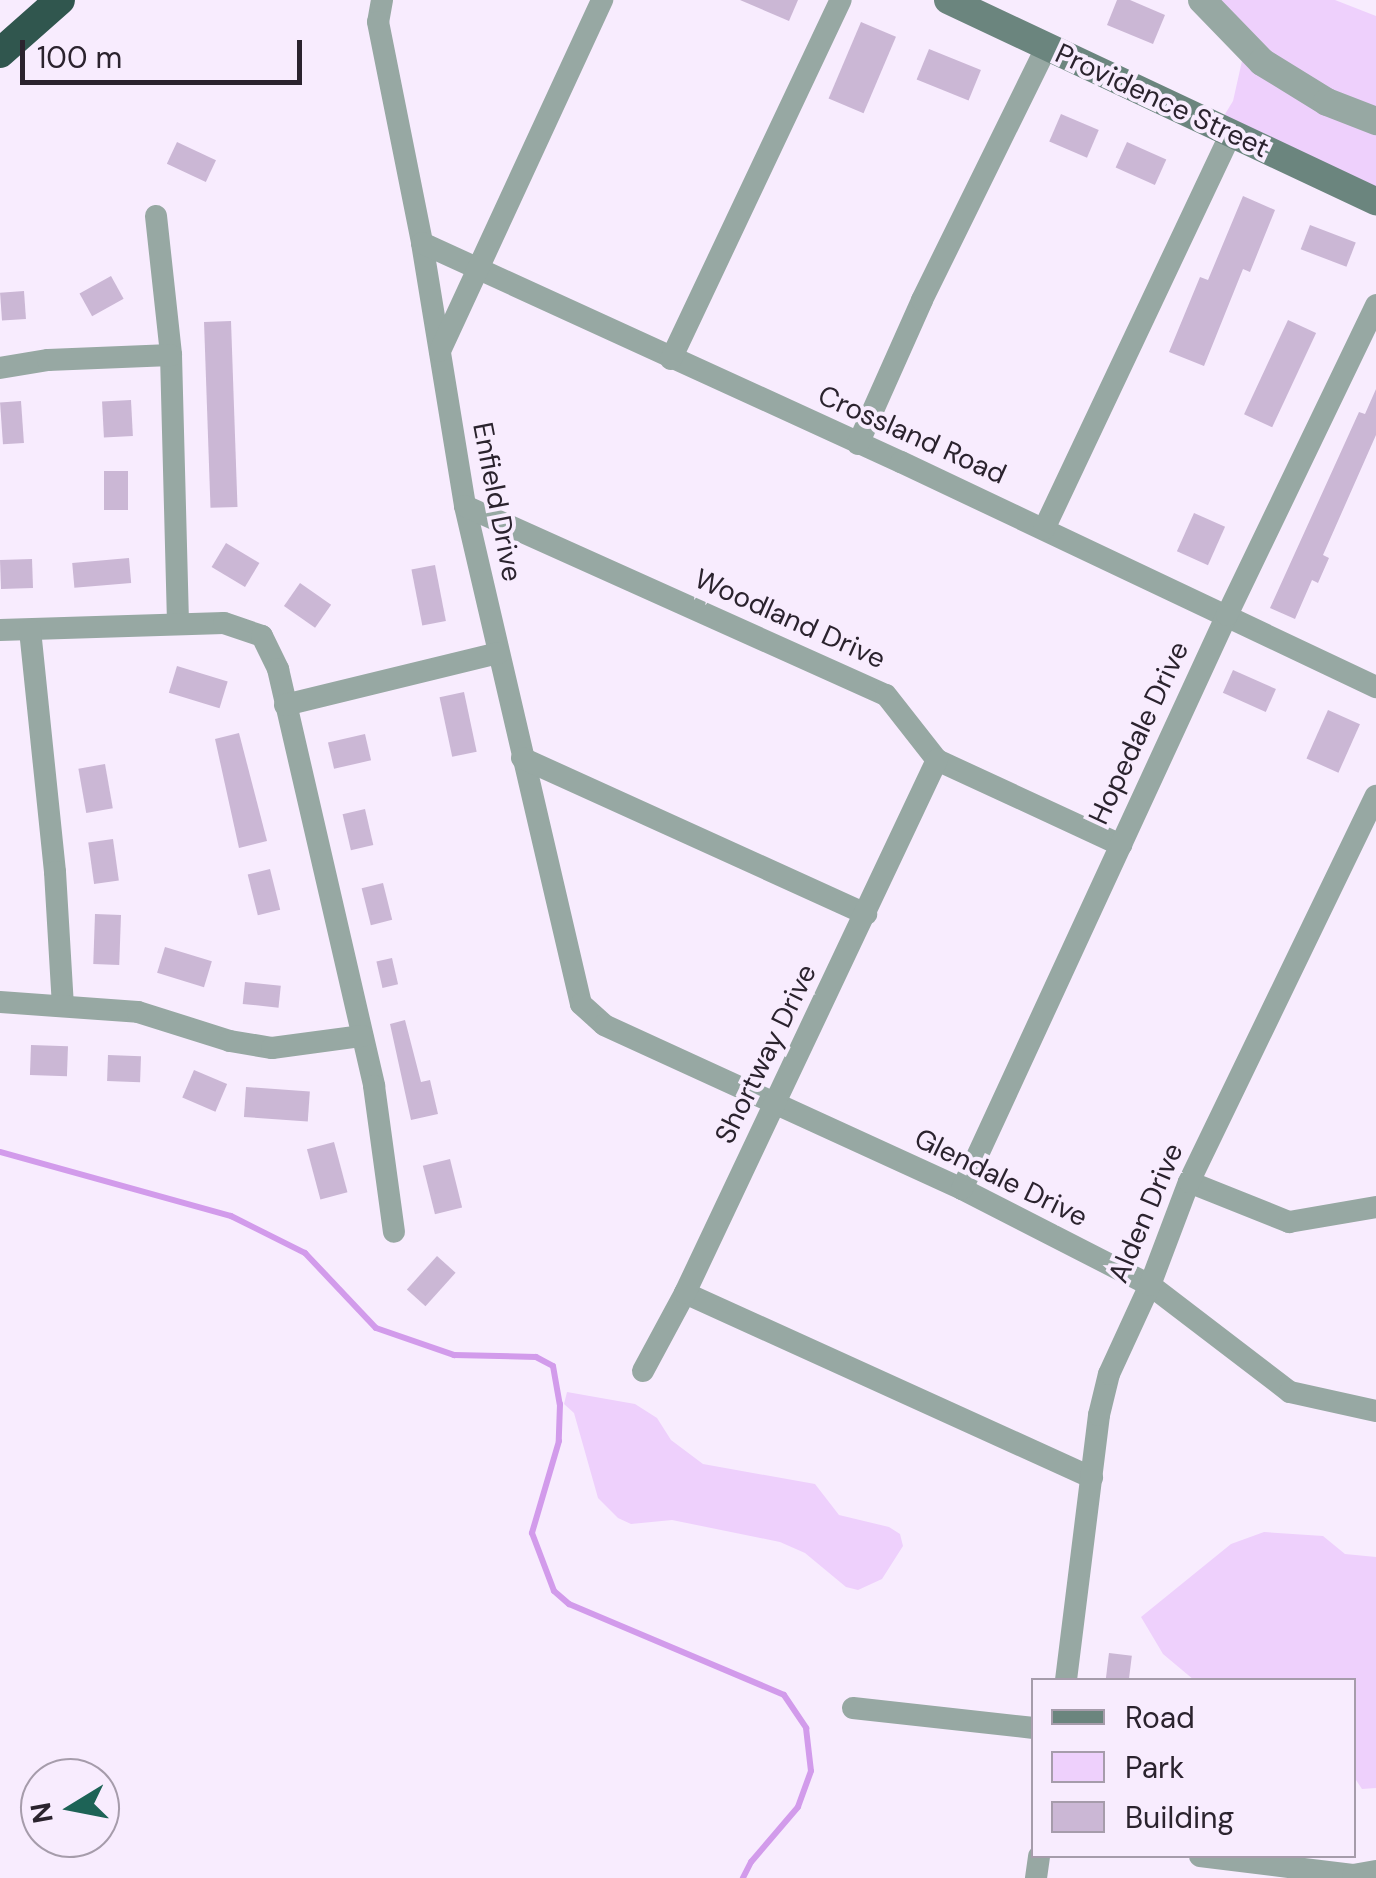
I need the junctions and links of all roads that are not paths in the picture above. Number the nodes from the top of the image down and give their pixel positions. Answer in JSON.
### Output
{"nodes":[{"id":1,"x":60,"y":0,"type":"edge"},
{"id":2,"x":382,"y":0,"type":"edge"},
{"id":3,"x":602,"y":0,"type":"edge"},
{"id":4,"x":841,"y":0,"type":"edge"},
{"id":5,"x":948,"y":0,"type":"edge"},
{"id":6,"x":1202,"y":0,"type":"edge"},
{"id":7,"x":1046,"y":46,"type":"junction"},
{"id":8,"x":0,"y":53,"type":"edge"},
{"id":9,"x":1376,"y":121,"type":"edge"},
{"id":10,"x":1231,"y":133,"type":"junction"},
{"id":11,"x":1376,"y":202,"type":"edge"},
{"id":12,"x":156,"y":216,"type":"dead end"},
{"id":13,"x":422,"y":243,"type":"junction"},
{"id":14,"x":477,"y":268,"type":"junction"},
{"id":15,"x":1376,"y":305,"type":"edge"},
{"id":16,"x":439,"y":353,"type":"junction"},
{"id":17,"x":171,"y":354,"type":"junction"},
{"id":18,"x":671,"y":359,"type":"junction"},
{"id":19,"x":0,"y":368,"type":"edge"},
{"id":20,"x":858,"y":444,"type":"junction"},
{"id":21,"x":465,"y":506,"type":"junction"},
{"id":22,"x":1044,"y":529,"type":"junction"},
{"id":23,"x":1227,"y":615,"type":"junction"},
{"id":24,"x":178,"y":624,"type":"junction"},
{"id":25,"x":0,"y":630,"type":"edge"},
{"id":26,"x":30,"y":630,"type":"junction"},
{"id":27,"x":498,"y":652,"type":"junction"},
{"id":28,"x":1376,"y":686,"type":"edge"},
{"id":29,"x":284,"y":705,"type":"junction"},
{"id":30,"x":522,"y":758,"type":"junction"},
{"id":31,"x":937,"y":760,"type":"junction"},
{"id":32,"x":1376,"y":796,"type":"edge"},
{"id":33,"x":1121,"y":846,"type":"junction"},
{"id":34,"x":866,"y":914,"type":"junction"},
{"id":35,"x":0,"y":1002,"type":"edge"},
{"id":36,"x":62,"y":1005,"type":"junction"},
{"id":37,"x":586,"y":1012,"type":"joint"},
{"id":38,"x":362,"y":1036,"type":"junction"},
{"id":39,"x":774,"y":1106,"type":"junction"},
{"id":40,"x":1189,"y":1182,"type":"junction"},
{"id":41,"x":962,"y":1189,"type":"junction"},
{"id":42,"x":1376,"y":1207,"type":"edge"},
{"id":43,"x":394,"y":1232,"type":"dead end"},
{"id":44,"x":1150,"y":1285,"type":"junction"},
{"id":45,"x":685,"y":1293,"type":"junction"},
{"id":46,"x":643,"y":1371,"type":"dead end"},
{"id":47,"x":1376,"y":1411,"type":"edge"},
{"id":48,"x":1092,"y":1478,"type":"junction"},
{"id":49,"x":1066,"y":1678,"type":"edge"},
{"id":50,"x":854,"y":1708,"type":"dead end"},
{"id":51,"x":1031,"y":1728,"type":"edge"},
{"id":52,"x":1217,"y":1858,"type":"edge"},
{"id":53,"x":1376,"y":1871,"type":"edge"}],
"edges":[{"from":1,"to":8,"type":"highway"},
{"from":2,"to":13,"type":"street","name":"Enfield Drive"},
{"from":3,"to":14,"type":"street"},
{"from":4,"to":18,"type":"street"},
{"from":5,"to":7,"type":"main road","name":"Providence Street"},
{"from":6,"to":9,"type":"street"},
{"from":7,"to":10,"type":"main road","name":"Providence Street"},
{"from":7,"to":20,"type":"street"},
{"from":10,"to":11,"type":"main road","name":"Providence Street"},
{"from":10,"to":22,"type":"street"},
{"from":12,"to":17,"type":"street"},
{"from":13,"to":14,"type":"street","name":"Crossland Road"},
{"from":13,"to":16,"type":"street","name":"Enfield Drive"},
{"from":14,"to":16,"type":"street"},
{"from":14,"to":18,"type":"street","name":"Crossland Road"},
{"from":15,"to":23,"type":"street","name":"Hopedale Drive"},
{"from":16,"to":21,"type":"street","name":"Enfield Drive"},
{"from":17,"to":19,"type":"street"},
{"from":17,"to":24,"type":"street"},
{"from":18,"to":20,"type":"street","name":"Crossland Road"},
{"from":20,"to":22,"type":"street","name":"Crossland Road"},
{"from":21,"to":27,"type":"street","name":"Enfield Drive"},
{"from":21,"to":31,"type":"street","name":"Woodland Drive"},
{"from":22,"to":23,"type":"street","name":"Crossland Road"},
{"from":23,"to":28,"type":"street","name":"Crossland Road"},
{"from":23,"to":33,"type":"street","name":"Hopedale Drive"},
{"from":24,"to":26,"type":"street"},
{"from":24,"to":29,"type":"street"},
{"from":25,"to":26,"type":"street"},
{"from":26,"to":36,"type":"street"},
{"from":27,"to":29,"type":"street"},
{"from":27,"to":30,"type":"street","name":"Enfield Drive"},
{"from":29,"to":38,"type":"street"},
{"from":30,"to":34,"type":"street"},
{"from":30,"to":37,"type":"street","name":"Enfield Drive"},
{"from":31,"to":33,"type":"street","name":"Woodland Drive"},
{"from":31,"to":34,"type":"street","name":"Shortway Drive"},
{"from":32,"to":40,"type":"street","name":"Alden Drive"},
{"from":33,"to":41,"type":"street","name":"Hopedale Drive"},
{"from":34,"to":39,"type":"street","name":"Shortway Drive"},
{"from":35,"to":36,"type":"street"},
{"from":36,"to":38,"type":"street"},
{"from":37,"to":39,"type":"street","name":"Glendale Drive"},
{"from":38,"to":43,"type":"street"},
{"from":39,"to":41,"type":"street","name":"Glendale Drive"},
{"from":39,"to":45,"type":"street","name":"Shortway Drive"},
{"from":40,"to":42,"type":"street"},
{"from":40,"to":44,"type":"street","name":"Alden Drive"},
{"from":41,"to":44,"type":"street","name":"Glendale Drive"},
{"from":44,"to":47,"type":"street","name":"Glendale Drive"},
{"from":44,"to":48,"type":"street","name":"Alden Drive"},
{"from":45,"to":46,"type":"street","name":"Shortway Drive"},
{"from":45,"to":48,"type":"street"},
{"from":48,"to":49,"type":"street","name":"Alden Drive"},
{"from":50,"to":51,"type":"street"},
{"from":52,"to":53,"type":"street"}]}
